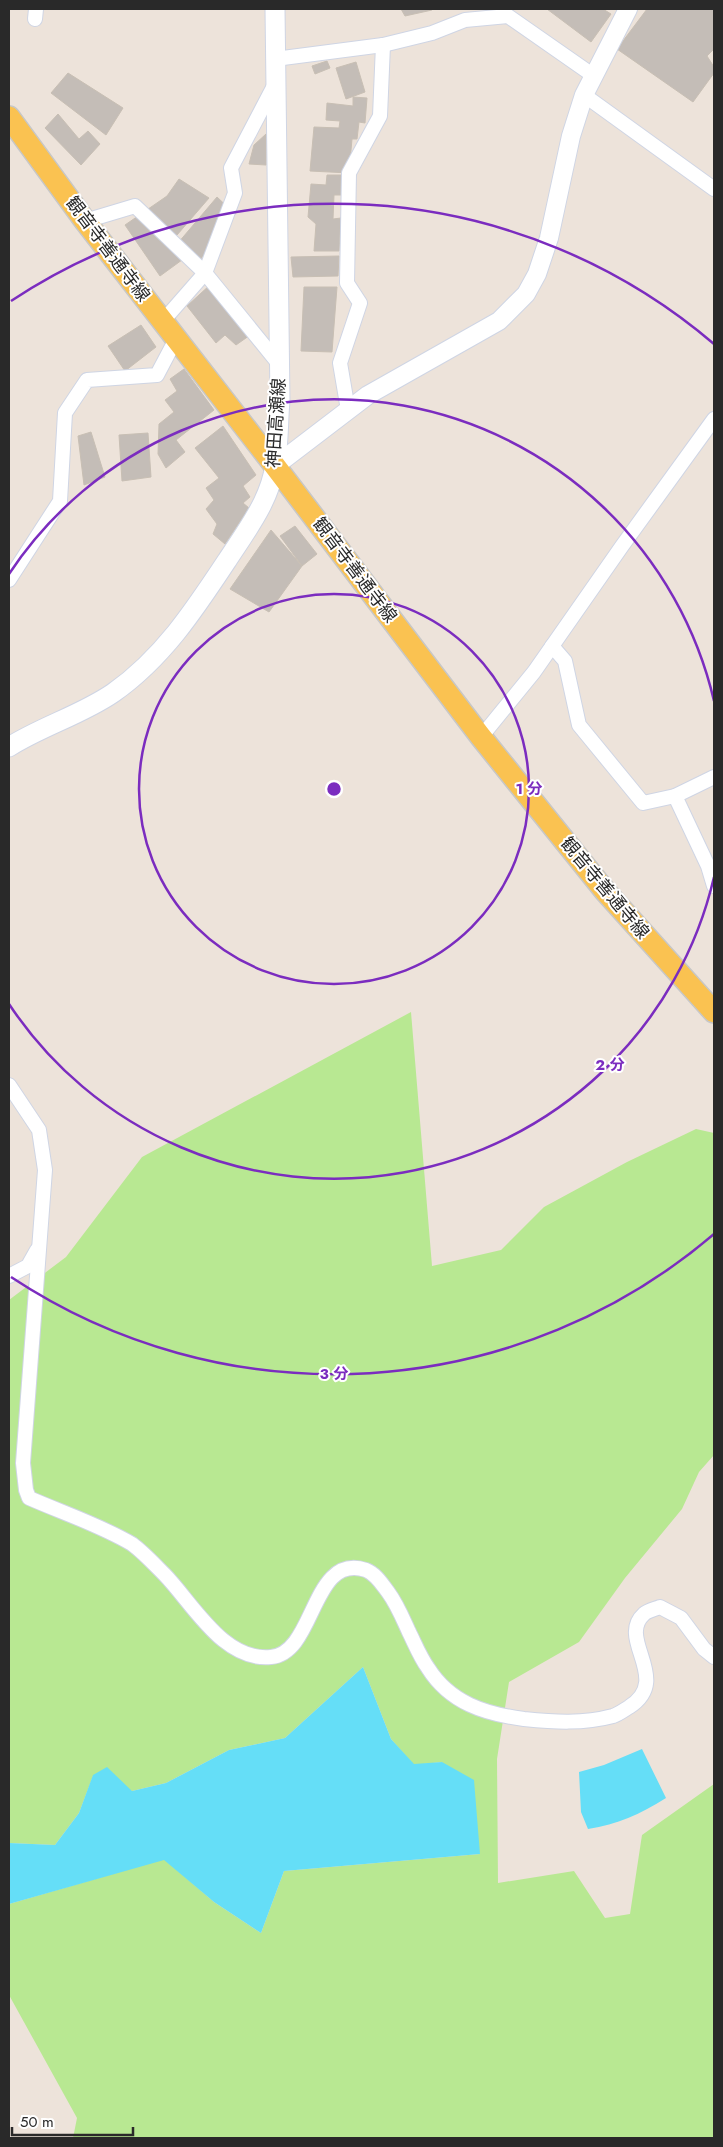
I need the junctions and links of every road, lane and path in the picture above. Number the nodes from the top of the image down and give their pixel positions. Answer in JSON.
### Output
{"nodes":[{"id":1,"x":274,"y":9,"type":"edge"},
{"id":2,"x":628,"y":9,"type":"edge"},
{"id":3,"x":383,"y":45,"type":"junction"},
{"id":4,"x":275,"y":59,"type":"junction"},
{"id":5,"x":594,"y":76,"type":"junction"},
{"id":6,"x":275,"y":84,"type":"junction"},
{"id":7,"x":584,"y":95,"type":"junction"},
{"id":8,"x":9,"y":117,"type":"edge"},
{"id":9,"x":714,"y":189,"type":"edge"},
{"id":10,"x":85,"y":221,"type":"junction"},
{"id":11,"x":205,"y":273,"type":"junction"},
{"id":12,"x":163,"y":321,"type":"junction"},
{"id":13,"x":176,"y":340,"type":"junction"},
{"id":14,"x":279,"y":364,"type":"junction"},
{"id":15,"x":348,"y":410,"type":"junction"},
{"id":16,"x":714,"y":419,"type":"edge"},
{"id":17,"x":275,"y":466,"type":"junction"},
{"id":18,"x":9,"y":580,"type":"edge"},
{"id":19,"x":552,"y":646,"type":"junction"},
{"id":20,"x":481,"y":737,"type":"junction"},
{"id":21,"x":9,"y":747,"type":"edge"},
{"id":22,"x":714,"y":777,"type":"edge"},
{"id":23,"x":675,"y":796,"type":"junction"},
{"id":24,"x":714,"y":886,"type":"edge"},
{"id":25,"x":714,"y":1012,"type":"edge"},
{"id":26,"x":9,"y":1085,"type":"edge"},
{"id":27,"x":38,"y":1248,"type":"junction"},
{"id":28,"x":9,"y":1276,"type":"edge"},
{"id":29,"x":714,"y":1657,"type":"edge"}],
"edges":[{"from":1,"to":4,"type":"main road","name":"神田高瀬線"},
{"from":2,"to":5,"type":"street"},
{"from":3,"to":4,"type":"street"},
{"from":3,"to":5,"type":"street"},
{"from":3,"to":15,"type":"street"},
{"from":4,"to":6,"type":"main road","name":"神田高瀬線"},
{"from":5,"to":7,"type":"street"},
{"from":6,"to":11,"type":"street"},
{"from":6,"to":14,"type":"main road","name":"神田高瀬線"},
{"from":7,"to":9,"type":"street"},
{"from":7,"to":15,"type":"street"},
{"from":8,"to":10,"type":"main road","name":"観音寺善通寺線"},
{"from":10,"to":11,"type":"street"},
{"from":10,"to":12,"type":"main road","name":"観音寺善通寺線"},
{"from":11,"to":12,"type":"street"},
{"from":11,"to":14,"type":"street"},
{"from":12,"to":13,"type":"main road","name":"観音寺善通寺線"},
{"from":13,"to":17,"type":"main road","name":"観音寺善通寺線"},
{"from":13,"to":18,"type":"street"},
{"from":14,"to":17,"type":"main road","name":"神田高瀬線"},
{"from":15,"to":17,"type":"street"},
{"from":16,"to":19,"type":"street"},
{"from":17,"to":20,"type":"main road","name":"観音寺善通寺線"},
{"from":17,"to":21,"type":"main road","name":"神田高瀬線"},
{"from":19,"to":20,"type":"street"},
{"from":19,"to":23,"type":"street"},
{"from":20,"to":25,"type":"main road","name":"観音寺善通寺線"},
{"from":22,"to":23,"type":"street"},
{"from":23,"to":24,"type":"street"},
{"from":26,"to":27,"type":"street"},
{"from":27,"to":28,"type":"street"},
{"from":27,"to":29,"type":"street"}]}
